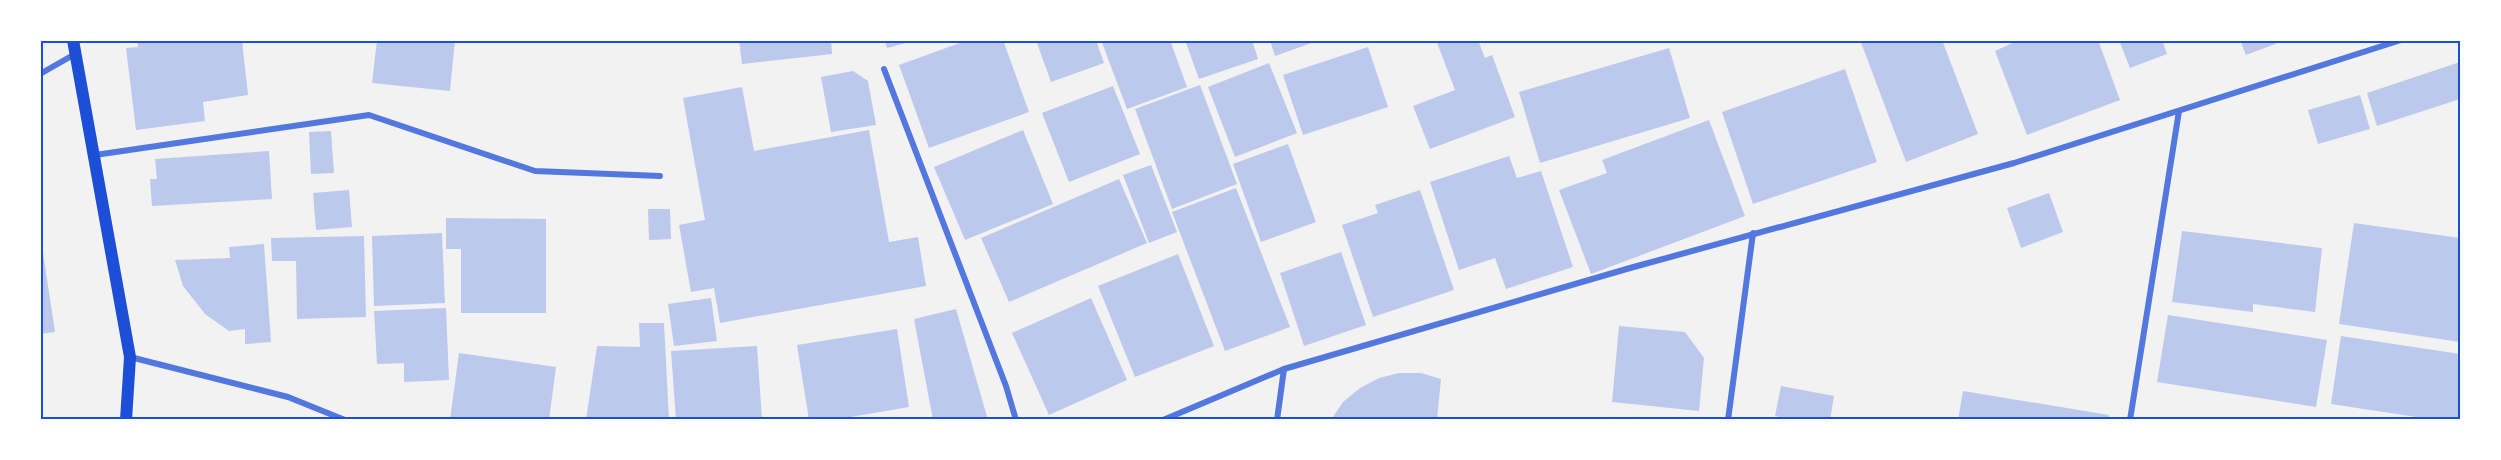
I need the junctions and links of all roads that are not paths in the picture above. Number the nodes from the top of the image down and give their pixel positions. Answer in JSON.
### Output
{"nodes":[{"id":1,"x":2401,"y":40,"type":"edge"},
{"id":2,"x":74,"y":47,"type":"edge"},
{"id":3,"x":884,"y":69,"type":"dead end"},
{"id":4,"x":40,"y":74,"type":"edge"},
{"id":5,"x":2179,"y":111,"type":"junction"},
{"id":6,"x":95,"y":155,"type":"junction"},
{"id":7,"x":660,"y":176,"type":"dead end"},
{"id":8,"x":1754,"y":233,"type":"junction"},
{"id":9,"x":130,"y":357,"type":"junction"},
{"id":10,"x":1284,"y":369,"type":"junction"},
{"id":11,"x":126,"y":420,"type":"edge"},
{"id":12,"x":345,"y":420,"type":"edge"},
{"id":13,"x":1016,"y":420,"type":"edge"},
{"id":14,"x":1162,"y":420,"type":"edge"},
{"id":15,"x":1277,"y":420,"type":"edge"},
{"id":16,"x":1728,"y":420,"type":"edge"},
{"id":17,"x":2130,"y":420,"type":"edge"}],
"edges":[{"from":1,"to":5,"type":"street"},
{"from":2,"to":4,"type":"street"},
{"from":2,"to":6,"type":"main road"},
{"from":3,"to":13,"type":"street"},
{"from":5,"to":8,"type":"street"},
{"from":5,"to":17,"type":"street"},
{"from":6,"to":7,"type":"street"},
{"from":6,"to":9,"type":"main road"},
{"from":8,"to":10,"type":"street"},
{"from":8,"to":16,"type":"street"},
{"from":9,"to":11,"type":"main road"},
{"from":9,"to":12,"type":"street"},
{"from":10,"to":14,"type":"street"},
{"from":10,"to":15,"type":"street"}]}
